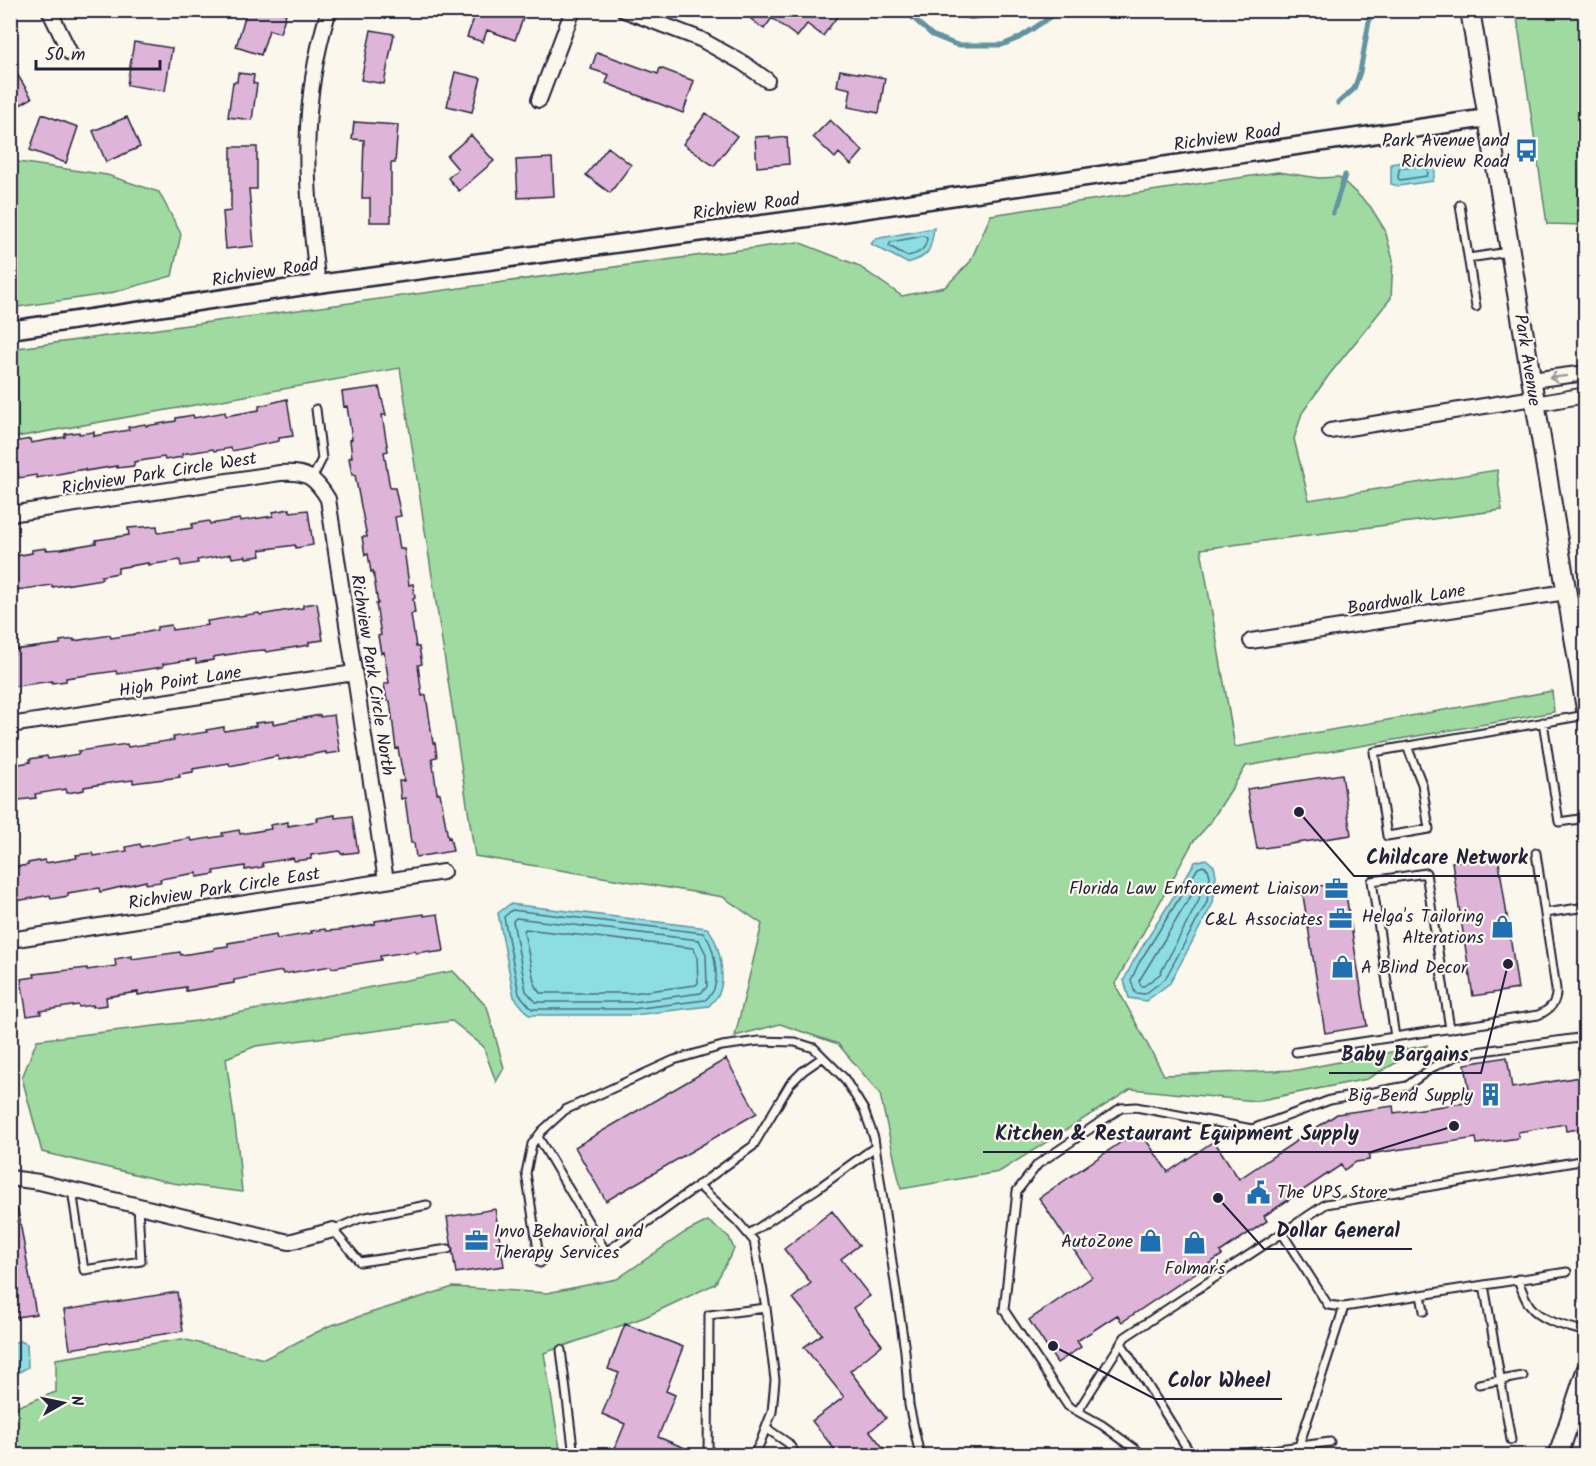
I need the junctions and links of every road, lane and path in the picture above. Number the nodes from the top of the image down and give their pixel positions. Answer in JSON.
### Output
{"nodes":[{"id":1,"x":49,"y":10,"type":"edge"},
{"id":2,"x":329,"y":10,"type":"edge"},
{"id":3,"x":573,"y":10,"type":"edge"},
{"id":4,"x":624,"y":10,"type":"edge"},
{"id":5,"x":952,"y":10,"type":"edge"},
{"id":6,"x":1012,"y":10,"type":"edge"},
{"id":7,"x":1470,"y":10,"type":"edge"},
{"id":8,"x":70,"y":53,"type":"dead end"},
{"id":9,"x":767,"y":80,"type":"dead end"},
{"id":10,"x":538,"y":100,"type":"dead end"},
{"id":11,"x":1487,"y":118,"type":"junction"},
{"id":12,"x":1460,"y":205,"type":"dead end"},
{"id":13,"x":1510,"y":251,"type":"junction"},
{"id":14,"x":1468,"y":258,"type":"junction"},
{"id":15,"x":318,"y":284,"type":"junction"},
{"id":16,"x":1476,"y":307,"type":"dead end"},
{"id":17,"x":10,"y":330,"type":"edge"},
{"id":18,"x":1586,"y":374,"type":"edge"},
{"id":19,"x":1534,"y":394,"type":"junction"},
{"id":20,"x":1586,"y":395,"type":"edge"},
{"id":21,"x":316,"y":409,"type":"dead end"},
{"id":22,"x":1330,"y":431,"type":"dead end"},
{"id":23,"x":312,"y":479,"type":"junction"},
{"id":24,"x":10,"y":514,"type":"edge"},
{"id":25,"x":1566,"y":592,"type":"junction"},
{"id":26,"x":1251,"y":641,"type":"dead end"},
{"id":27,"x":1581,"y":659,"type":"edge"},
{"id":28,"x":354,"y":673,"type":"junction"},
{"id":29,"x":1584,"y":686,"type":"edge"},
{"id":30,"x":1586,"y":709,"type":"edge"},
{"id":31,"x":1586,"y":715,"type":"edge"},
{"id":32,"x":1543,"y":722,"type":"junction"},
{"id":33,"x":10,"y":725,"type":"edge"},
{"id":34,"x":1407,"y":746,"type":"junction"},
{"id":35,"x":1586,"y":818,"type":"edge"},
{"id":36,"x":1536,"y":853,"type":"dead end"},
{"id":37,"x":443,"y":872,"type":"dead end"},
{"id":38,"x":386,"y":881,"type":"junction"},
{"id":39,"x":1586,"y":907,"type":"edge"},
{"id":40,"x":1545,"y":913,"type":"junction"},
{"id":41,"x":10,"y":940,"type":"edge"},
{"id":42,"x":1450,"y":1029,"type":"junction"},
{"id":43,"x":1395,"y":1037,"type":"junction"},
{"id":44,"x":1585,"y":1039,"type":"edge"},
{"id":45,"x":1296,"y":1052,"type":"dead end"},
{"id":46,"x":823,"y":1057,"type":"junction"},
{"id":47,"x":538,"y":1137,"type":"junction"},
{"id":48,"x":875,"y":1147,"type":"junction"},
{"id":49,"x":1586,"y":1160,"type":"edge"},
{"id":50,"x":10,"y":1178,"type":"edge"},
{"id":51,"x":698,"y":1185,"type":"junction"},
{"id":52,"x":72,"y":1190,"type":"junction"},
{"id":53,"x":426,"y":1205,"type":"dead end"},
{"id":54,"x":138,"y":1206,"type":"junction"},
{"id":55,"x":333,"y":1230,"type":"junction"},
{"id":56,"x":1282,"y":1233,"type":"junction"},
{"id":57,"x":749,"y":1234,"type":"junction"},
{"id":58,"x":448,"y":1249,"type":"dead end"},
{"id":59,"x":540,"y":1263,"type":"dead end"},
{"id":60,"x":1567,"y":1272,"type":"dead end"},
{"id":61,"x":1518,"y":1279,"type":"junction"},
{"id":62,"x":1484,"y":1284,"type":"junction"},
{"id":63,"x":1421,"y":1294,"type":"junction"},
{"id":64,"x":1344,"y":1306,"type":"junction"},
{"id":65,"x":766,"y":1308,"type":"junction"},
{"id":66,"x":1424,"y":1311,"type":"dead end"},
{"id":67,"x":1586,"y":1332,"type":"edge"},
{"id":68,"x":1121,"y":1343,"type":"junction"},
{"id":69,"x":561,"y":1350,"type":"dead end"},
{"id":70,"x":1586,"y":1371,"type":"edge"},
{"id":71,"x":1523,"y":1376,"type":"dead end"},
{"id":72,"x":1501,"y":1380,"type":"junction"},
{"id":73,"x":1479,"y":1384,"type":"dead end"},
{"id":74,"x":1078,"y":1411,"type":"junction"},
{"id":75,"x":766,"y":1428,"type":"junction"},
{"id":76,"x":1511,"y":1440,"type":"dead end"},
{"id":77,"x":1330,"y":1442,"type":"dead end"},
{"id":78,"x":1299,"y":1446,"type":"junction"},
{"id":79,"x":574,"y":1455,"type":"edge"},
{"id":80,"x":708,"y":1455,"type":"edge"},
{"id":81,"x":753,"y":1455,"type":"edge"},
{"id":82,"x":797,"y":1455,"type":"edge"},
{"id":83,"x":920,"y":1455,"type":"edge"},
{"id":84,"x":1141,"y":1455,"type":"edge"},
{"id":85,"x":1192,"y":1455,"type":"edge"},
{"id":86,"x":1226,"y":1455,"type":"edge"},
{"id":87,"x":1558,"y":1455,"type":"edge"}],
"edges":[{"from":1,"to":8,"type":"street"},
{"from":2,"to":15,"type":"street"},
{"from":3,"to":10,"type":"street"},
{"from":4,"to":9,"type":"street"},
{"from":5,"to":6,"type":"lane"},
{"from":7,"to":11,"type":"main road","name":"Park Avenue"},
{"from":11,"to":13,"type":"main road","name":"Park Avenue"},
{"from":11,"to":15,"type":"street","name":"Richview Road"},
{"from":12,"to":14,"type":"lane"},
{"from":13,"to":14,"type":"lane"},
{"from":13,"to":19,"type":"main road","name":"Park Avenue"},
{"from":14,"to":16,"type":"lane"},
{"from":15,"to":17,"type":"street","name":"Richview Road"},
{"from":18,"to":19,"type":"street","one_way":true},
{"from":19,"to":20,"type":"street"},
{"from":19,"to":22,"type":"street"},
{"from":19,"to":25,"type":"main road","name":"Park Avenue"},
{"from":21,"to":23,"type":"lane"},
{"from":23,"to":24,"type":"street","name":"Richview Park Circle West"},
{"from":23,"to":28,"type":"street","name":"Richview Park Circle North"},
{"from":25,"to":26,"type":"street","name":"Boardwalk Lane"},
{"from":25,"to":27,"type":"main road","name":"Park Avenue"},
{"from":27,"to":29,"type":"main road","name":"Park Avenue"},
{"from":28,"to":33,"type":"street","name":"High Point Lane"},
{"from":28,"to":38,"type":"street","name":"Richview Park Circle North"},
{"from":29,"to":30,"type":"main road","name":"Park Avenue"},
{"from":31,"to":32,"type":"lane"},
{"from":32,"to":34,"type":"lane"},
{"from":32,"to":35,"type":"lane"},
{"from":34,"to":34,"type":"lane"},
{"from":36,"to":40,"type":"lane"},
{"from":37,"to":38,"type":"street","name":"Richview Park Circle East"},
{"from":38,"to":41,"type":"street","name":"Richview Park Circle East"},
{"from":39,"to":40,"type":"lane"},
{"from":40,"to":42,"type":"lane"},
{"from":42,"to":43,"type":"lane"},
{"from":42,"to":43,"type":"lane"},
{"from":43,"to":45,"type":"lane"},
{"from":44,"to":74,"type":"lane"},
{"from":46,"to":47,"type":"lane"},
{"from":46,"to":48,"type":"lane"},
{"from":46,"to":51,"type":"lane"},
{"from":47,"to":51,"type":"lane"},
{"from":47,"to":59,"type":"lane"},
{"from":48,"to":57,"type":"lane"},
{"from":48,"to":83,"type":"lane"},
{"from":49,"to":56,"type":"lane"},
{"from":50,"to":52,"type":"street"},
{"from":51,"to":57,"type":"lane"},
{"from":52,"to":54,"type":"street"},
{"from":52,"to":54,"type":"lane"},
{"from":53,"to":55,"type":"lane"},
{"from":54,"to":55,"type":"street"},
{"from":55,"to":58,"type":"lane"},
{"from":56,"to":64,"type":"lane"},
{"from":56,"to":68,"type":"lane"},
{"from":57,"to":65,"type":"lane"},
{"from":60,"to":61,"type":"lane"},
{"from":61,"to":62,"type":"lane"},
{"from":61,"to":67,"type":"lane"},
{"from":62,"to":63,"type":"lane"},
{"from":62,"to":72,"type":"lane"},
{"from":63,"to":64,"type":"lane"},
{"from":63,"to":66,"type":"lane"},
{"from":64,"to":78,"type":"lane"},
{"from":65,"to":75,"type":"lane"},
{"from":65,"to":80,"type":"lane"},
{"from":68,"to":74,"type":"lane"},
{"from":68,"to":85,"type":"lane"},
{"from":69,"to":79,"type":"lane"},
{"from":70,"to":87,"type":"main road"},
{"from":71,"to":72,"type":"lane"},
{"from":72,"to":73,"type":"lane"},
{"from":72,"to":76,"type":"lane"},
{"from":74,"to":84,"type":"lane"},
{"from":75,"to":81,"type":"lane"},
{"from":75,"to":82,"type":"lane"},
{"from":77,"to":78,"type":"lane"},
{"from":78,"to":86,"type":"lane"}]}
